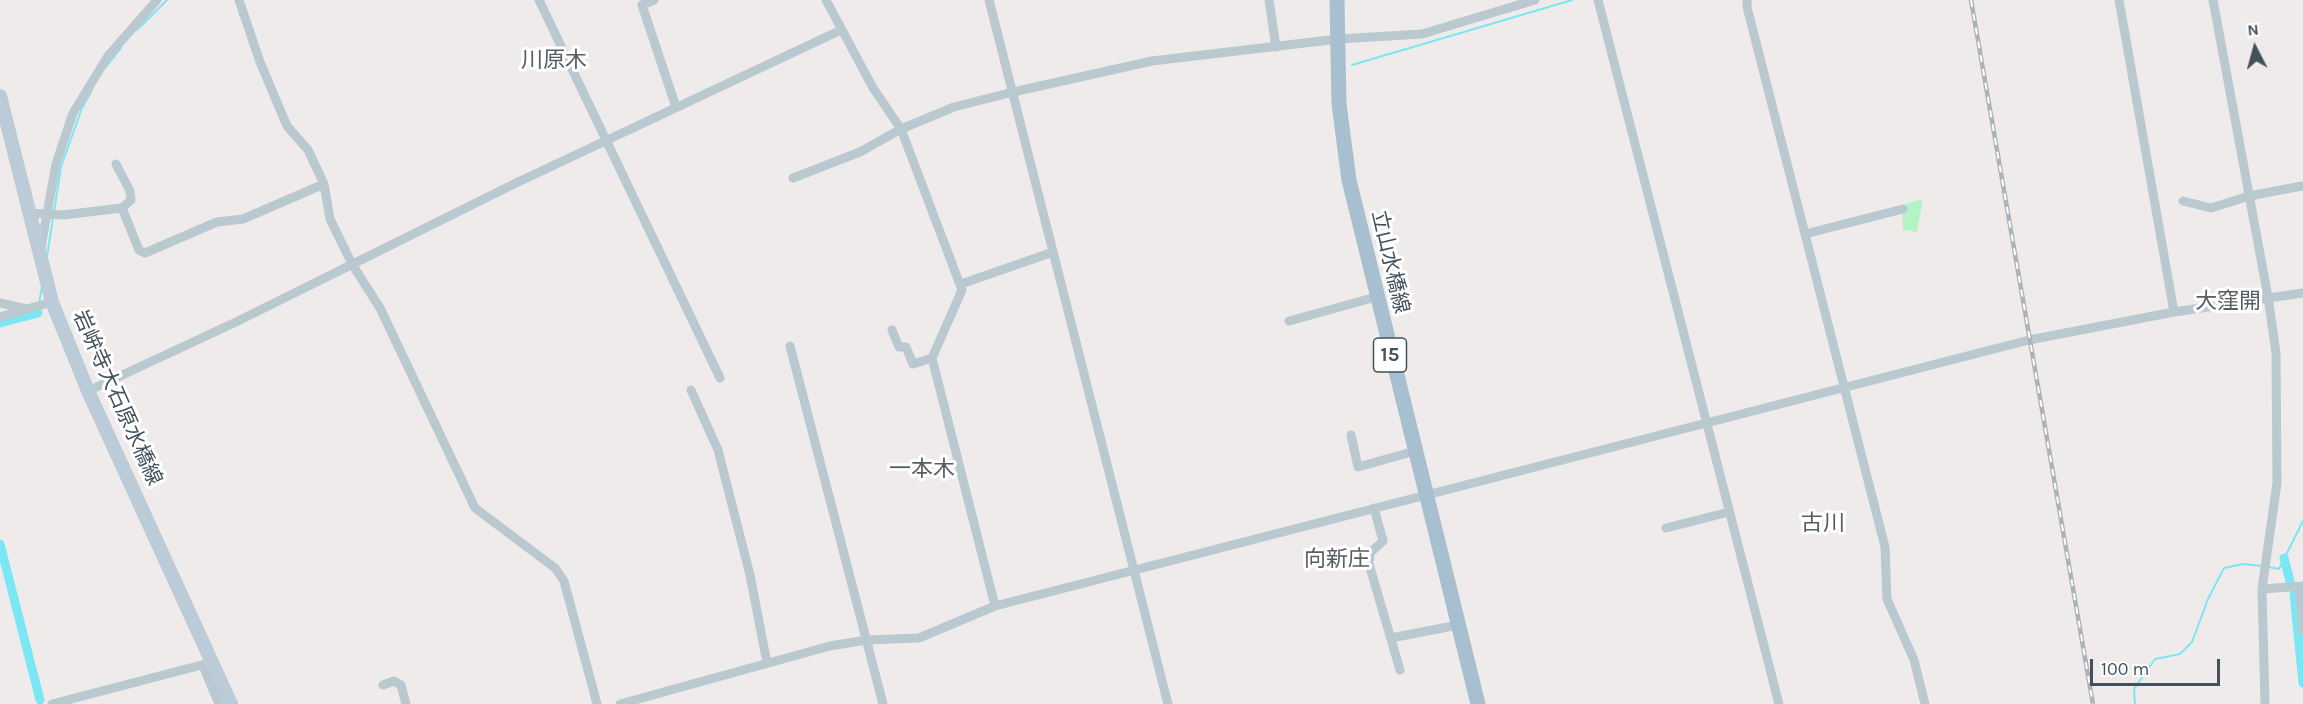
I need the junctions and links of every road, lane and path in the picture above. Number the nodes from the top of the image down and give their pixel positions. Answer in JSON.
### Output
{"nodes":[{"id":1,"x":157,"y":0,"type":"edge"},
{"id":2,"x":239,"y":0,"type":"edge"},
{"id":3,"x":539,"y":0,"type":"edge"},
{"id":4,"x":654,"y":0,"type":"edge"},
{"id":5,"x":826,"y":0,"type":"edge"},
{"id":6,"x":990,"y":0,"type":"edge"},
{"id":7,"x":1269,"y":0,"type":"edge"},
{"id":8,"x":1337,"y":0,"type":"edge"},
{"id":9,"x":1535,"y":0,"type":"edge"},
{"id":10,"x":1598,"y":0,"type":"edge"},
{"id":11,"x":1747,"y":0,"type":"edge"},
{"id":12,"x":2119,"y":0,"type":"edge"},
{"id":13,"x":2213,"y":0,"type":"edge"},
{"id":14,"x":841,"y":30,"type":"junction"},
{"id":15,"x":1338,"y":39,"type":"junction"},
{"id":16,"x":1276,"y":47,"type":"junction"},
{"id":17,"x":1013,"y":92,"type":"junction"},
{"id":18,"x":0,"y":96,"type":"edge"},
{"id":19,"x":676,"y":107,"type":"junction"},
{"id":20,"x":901,"y":129,"type":"junction"},
{"id":21,"x":606,"y":140,"type":"junction"},
{"id":22,"x":116,"y":164,"type":"dead end"},
{"id":23,"x":794,"y":178,"type":"dead end"},
{"id":24,"x":324,"y":184,"type":"junction"},
{"id":25,"x":2302,"y":186,"type":"edge"},
{"id":26,"x":2249,"y":196,"type":"junction"},
{"id":27,"x":2183,"y":201,"type":"dead end"},
{"id":28,"x":122,"y":208,"type":"junction"},
{"id":29,"x":1903,"y":209,"type":"dead end"},
{"id":30,"x":29,"y":213,"type":"junction"},
{"id":31,"x":47,"y":214,"type":"junction"},
{"id":32,"x":1805,"y":234,"type":"junction"},
{"id":33,"x":1053,"y":252,"type":"junction"},
{"id":34,"x":39,"y":254,"type":"junction"},
{"id":35,"x":352,"y":264,"type":"junction"},
{"id":36,"x":961,"y":284,"type":"junction"},
{"id":37,"x":2303,"y":293,"type":"edge"},
{"id":38,"x":1376,"y":297,"type":"junction"},
{"id":39,"x":2268,"y":297,"type":"junction"},
{"id":40,"x":0,"y":303,"type":"edge"},
{"id":41,"x":52,"y":303,"type":"junction"},
{"id":42,"x":28,"y":309,"type":"junction"},
{"id":43,"x":2174,"y":312,"type":"junction"},
{"id":44,"x":0,"y":317,"type":"edge"},
{"id":45,"x":1289,"y":321,"type":"dead end"},
{"id":46,"x":892,"y":330,"type":"dead end"},
{"id":47,"x":790,"y":346,"type":"dead end"},
{"id":48,"x":932,"y":358,"type":"junction"},
{"id":49,"x":720,"y":378,"type":"dead end"},
{"id":50,"x":1844,"y":388,"type":"junction"},
{"id":51,"x":691,"y":390,"type":"dead end"},
{"id":52,"x":88,"y":391,"type":"junction"},
{"id":53,"x":1706,"y":423,"type":"junction"},
{"id":54,"x":1351,"y":435,"type":"dead end"},
{"id":55,"x":1415,"y":451,"type":"junction"},
{"id":56,"x":1426,"y":494,"type":"junction"},
{"id":57,"x":1374,"y":508,"type":"junction"},
{"id":58,"x":1729,"y":513,"type":"junction"},
{"id":59,"x":1666,"y":528,"type":"dead end"},
{"id":60,"x":1134,"y":572,"type":"junction"},
{"id":61,"x":2301,"y":587,"type":"edge"},
{"id":62,"x":2262,"y":589,"type":"junction"},
{"id":63,"x":995,"y":606,"type":"junction"},
{"id":64,"x":1458,"y":625,"type":"junction"},
{"id":65,"x":2303,"y":631,"type":"edge"},
{"id":66,"x":1391,"y":638,"type":"junction"},
{"id":67,"x":866,"y":640,"type":"junction"},
{"id":68,"x":766,"y":663,"type":"junction"},
{"id":69,"x":208,"y":664,"type":"junction"},
{"id":70,"x":1400,"y":670,"type":"dead end"},
{"id":71,"x":383,"y":685,"type":"dead end"},
{"id":72,"x":52,"y":704,"type":"edge"},
{"id":73,"x":219,"y":704,"type":"edge"},
{"id":74,"x":231,"y":704,"type":"edge"},
{"id":75,"x":406,"y":704,"type":"edge"},
{"id":76,"x":597,"y":704,"type":"edge"},
{"id":77,"x":620,"y":704,"type":"edge"},
{"id":78,"x":883,"y":704,"type":"edge"},
{"id":79,"x":1168,"y":704,"type":"edge"},
{"id":80,"x":1478,"y":704,"type":"edge"},
{"id":81,"x":1779,"y":704,"type":"edge"},
{"id":82,"x":1925,"y":704,"type":"edge"},
{"id":83,"x":2265,"y":704,"type":"edge"}],
"edges":[{"from":1,"to":31,"type":"street"},
{"from":2,"to":24,"type":"street"},
{"from":3,"to":21,"type":"street"},
{"from":4,"to":19,"type":"street"},
{"from":5,"to":14,"type":"street"},
{"from":6,"to":17,"type":"street"},
{"from":7,"to":16,"type":"street"},
{"from":8,"to":15,"type":"main road","name":"立山水橋線","number":"15"},
{"from":9,"to":15,"type":"street"},
{"from":10,"to":53,"type":"street"},
{"from":11,"to":32,"type":"street"},
{"from":12,"to":43,"type":"street"},
{"from":13,"to":26,"type":"street"},
{"from":14,"to":19,"type":"street"},
{"from":14,"to":20,"type":"street"},
{"from":15,"to":16,"type":"street"},
{"from":15,"to":38,"type":"main road","name":"立山水橋線","number":"15"},
{"from":16,"to":17,"type":"street"},
{"from":17,"to":20,"type":"street"},
{"from":17,"to":33,"type":"street"},
{"from":18,"to":30,"type":"main road","name":"岩峅寺大石原水橋線"},
{"from":19,"to":21,"type":"street"},
{"from":20,"to":23,"type":"street"},
{"from":20,"to":36,"type":"street"},
{"from":21,"to":35,"type":"street"},
{"from":21,"to":49,"type":"street"},
{"from":22,"to":28,"type":"street"},
{"from":24,"to":28,"type":"street"},
{"from":24,"to":35,"type":"street"},
{"from":25,"to":26,"type":"street"},
{"from":26,"to":27,"type":"street"},
{"from":26,"to":39,"type":"street"},
{"from":28,"to":31,"type":"street"},
{"from":29,"to":32,"type":"street"},
{"from":30,"to":31,"type":"street"},
{"from":30,"to":34,"type":"main road","name":"岩峅寺大石原水橋線"},
{"from":31,"to":34,"type":"street"},
{"from":32,"to":50,"type":"street"},
{"from":33,"to":36,"type":"street"},
{"from":33,"to":60,"type":"street"},
{"from":34,"to":41,"type":"main road","name":"岩峅寺大石原水橋線"},
{"from":35,"to":52,"type":"street"},
{"from":35,"to":76,"type":"street"},
{"from":36,"to":48,"type":"street"},
{"from":37,"to":39,"type":"street"},
{"from":38,"to":45,"type":"street"},
{"from":38,"to":55,"type":"main road","name":"立山水橋線","number":"15"},
{"from":39,"to":43,"type":"street"},
{"from":39,"to":62,"type":"street"},
{"from":40,"to":42,"type":"street"},
{"from":41,"to":42,"type":"street"},
{"from":41,"to":52,"type":"main road","name":"岩峅寺大石原水橋線"},
{"from":42,"to":44,"type":"street"},
{"from":43,"to":50,"type":"street"},
{"from":46,"to":48,"type":"street"},
{"from":47,"to":67,"type":"street"},
{"from":48,"to":63,"type":"street"},
{"from":50,"to":53,"type":"street"},
{"from":50,"to":82,"type":"street"},
{"from":51,"to":68,"type":"street"},
{"from":52,"to":69,"type":"main road","name":"岩峅寺大石原水橋線"},
{"from":53,"to":56,"type":"street"},
{"from":53,"to":58,"type":"street"},
{"from":54,"to":55,"type":"street"},
{"from":55,"to":56,"type":"main road","name":"立山水橋線","number":"15"},
{"from":56,"to":57,"type":"street"},
{"from":56,"to":64,"type":"main road","name":"立山水橋線","number":"15"},
{"from":57,"to":60,"type":"street"},
{"from":57,"to":66,"type":"street"},
{"from":58,"to":59,"type":"street"},
{"from":58,"to":81,"type":"street"},
{"from":60,"to":63,"type":"street"},
{"from":60,"to":79,"type":"street"},
{"from":61,"to":62,"type":"street"},
{"from":61,"to":65,"type":"street"},
{"from":62,"to":83,"type":"street"},
{"from":63,"to":67,"type":"street"},
{"from":64,"to":66,"type":"street"},
{"from":64,"to":80,"type":"main road","name":"立山水橋線","number":"15"},
{"from":66,"to":70,"type":"street"},
{"from":67,"to":68,"type":"street"},
{"from":67,"to":78,"type":"street"},
{"from":68,"to":77,"type":"street"},
{"from":69,"to":72,"type":"street"},
{"from":69,"to":73,"type":"street"},
{"from":69,"to":74,"type":"main road","name":"岩峅寺大石原水橋線"},
{"from":71,"to":75,"type":"street"}]}
